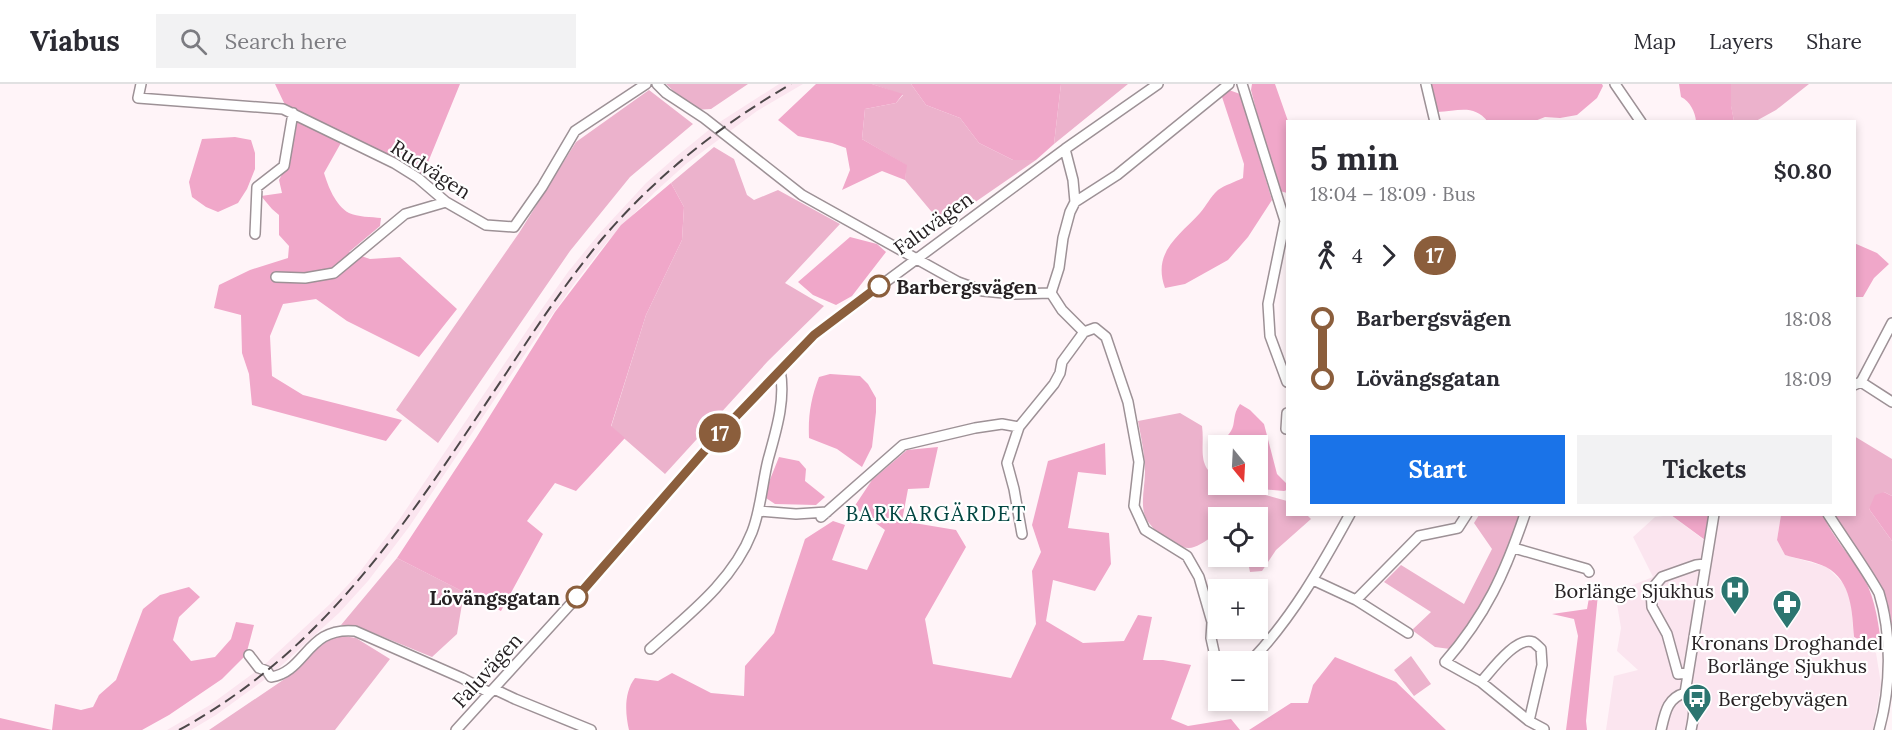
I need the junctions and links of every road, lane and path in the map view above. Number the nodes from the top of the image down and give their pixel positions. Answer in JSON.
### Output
{"nodes":[{"id":1,"x":141,"y":84,"type":"edge"},
{"id":2,"x":646,"y":84,"type":"edge"},
{"id":3,"x":657,"y":84,"type":"edge"},
{"id":4,"x":1158,"y":84,"type":"edge"},
{"id":5,"x":1229,"y":84,"type":"edge"},
{"id":6,"x":1242,"y":84,"type":"edge"},
{"id":7,"x":1426,"y":84,"type":"edge"},
{"id":8,"x":1615,"y":84,"type":"edge"},
{"id":9,"x":292,"y":113,"type":"junction"},
{"id":10,"x":1434,"y":120,"type":"edge"},
{"id":11,"x":1640,"y":120,"type":"edge"},
{"id":12,"x":1065,"y":149,"type":"junction"},
{"id":13,"x":446,"y":202,"type":"junction"},
{"id":14,"x":1075,"y":202,"type":"junction"},
{"id":15,"x":1286,"y":221,"type":"edge"},
{"id":16,"x":255,"y":234,"type":"dead end"},
{"id":17,"x":916,"y":258,"type":"junction"},
{"id":18,"x":276,"y":277,"type":"dead end"},
{"id":19,"x":1051,"y":293,"type":"junction"},
{"id":20,"x":1892,"y":323,"type":"edge"},
{"id":21,"x":1084,"y":332,"type":"junction"},
{"id":22,"x":780,"y":370,"type":"junction"},
{"id":23,"x":1286,"y":379,"type":"edge"},
{"id":24,"x":1857,"y":384,"type":"edge"},
{"id":25,"x":1892,"y":402,"type":"edge"},
{"id":26,"x":1019,"y":428,"type":"junction"},
{"id":27,"x":759,"y":511,"type":"junction"},
{"id":28,"x":1349,"y":516,"type":"edge"},
{"id":29,"x":1466,"y":516,"type":"edge"},
{"id":30,"x":1524,"y":516,"type":"edge"},
{"id":31,"x":1714,"y":516,"type":"edge"},
{"id":32,"x":1829,"y":516,"type":"edge"},
{"id":33,"x":1022,"y":534,"type":"dead end"},
{"id":34,"x":1514,"y":548,"type":"junction"},
{"id":35,"x":1705,"y":564,"type":"junction"},
{"id":36,"x":1588,"y":572,"type":"dead end"},
{"id":37,"x":1313,"y":580,"type":"junction"},
{"id":38,"x":1356,"y":600,"type":"junction"},
{"id":39,"x":1408,"y":633,"type":"dead end"},
{"id":40,"x":650,"y":649,"type":"dead end"},
{"id":41,"x":1214,"y":651,"type":"edge"},
{"id":42,"x":1261,"y":651,"type":"edge"},
{"id":43,"x":249,"y":655,"type":"dead end"},
{"id":44,"x":1688,"y":673,"type":"junction"},
{"id":45,"x":1481,"y":682,"type":"junction"},
{"id":46,"x":492,"y":691,"type":"junction"},
{"id":47,"x":1685,"y":693,"type":"junction"},
{"id":48,"x":1529,"y":721,"type":"junction"},
{"id":49,"x":1544,"y":729,"type":"edge"},
{"id":50,"x":456,"y":730,"type":"edge"},
{"id":51,"x":591,"y":730,"type":"edge"},
{"id":52,"x":1661,"y":730,"type":"edge"},
{"id":53,"x":1691,"y":730,"type":"edge"},
{"id":54,"x":1879,"y":730,"type":"edge"}],
"edges":[{"from":1,"to":9,"type":"street","name":"Rudvägen"},
{"from":2,"to":13,"type":"street","name":"Rudvägen"},
{"from":3,"to":17,"type":"street"},
{"from":4,"to":12,"type":"street","name":"Faluvägen"},
{"from":5,"to":14,"type":"street"},
{"from":6,"to":15,"type":"street"},
{"from":7,"to":10,"type":"street"},
{"from":8,"to":11,"type":"street"},
{"from":9,"to":13,"type":"street","name":"Rudvägen"},
{"from":9,"to":16,"type":"street"},
{"from":12,"to":14,"type":"street"},
{"from":12,"to":17,"type":"street","name":"Faluvägen"},
{"from":13,"to":18,"type":"street"},
{"from":14,"to":19,"type":"street"},
{"from":15,"to":23,"type":"street"},
{"from":17,"to":19,"type":"street"},
{"from":17,"to":22,"type":"street","name":"Faluvägen"},
{"from":19,"to":21,"type":"street"},
{"from":20,"to":24,"type":"street"},
{"from":21,"to":26,"type":"street"},
{"from":21,"to":41,"type":"street"},
{"from":22,"to":27,"type":"street"},
{"from":22,"to":46,"type":"street","name":"Faluvägen"},
{"from":24,"to":25,"type":"street"},
{"from":26,"to":27,"type":"street"},
{"from":26,"to":33,"type":"street"},
{"from":27,"to":40,"type":"street"},
{"from":28,"to":37,"type":"street"},
{"from":29,"to":38,"type":"street"},
{"from":30,"to":34,"type":"street"},
{"from":31,"to":35,"type":"street"},
{"from":32,"to":54,"type":"street"},
{"from":34,"to":36,"type":"street"},
{"from":34,"to":45,"type":"street"},
{"from":35,"to":44,"type":"street"},
{"from":35,"to":44,"type":"street"},
{"from":37,"to":38,"type":"street"},
{"from":37,"to":42,"type":"street"},
{"from":38,"to":39,"type":"street"},
{"from":43,"to":46,"type":"street"},
{"from":44,"to":47,"type":"street"},
{"from":45,"to":48,"type":"street"},
{"from":45,"to":48,"type":"street"},
{"from":46,"to":50,"type":"street","name":"Faluvägen"},
{"from":46,"to":51,"type":"street"},
{"from":47,"to":52,"type":"street"},
{"from":47,"to":53,"type":"street"},
{"from":48,"to":49,"type":"street"}]}
